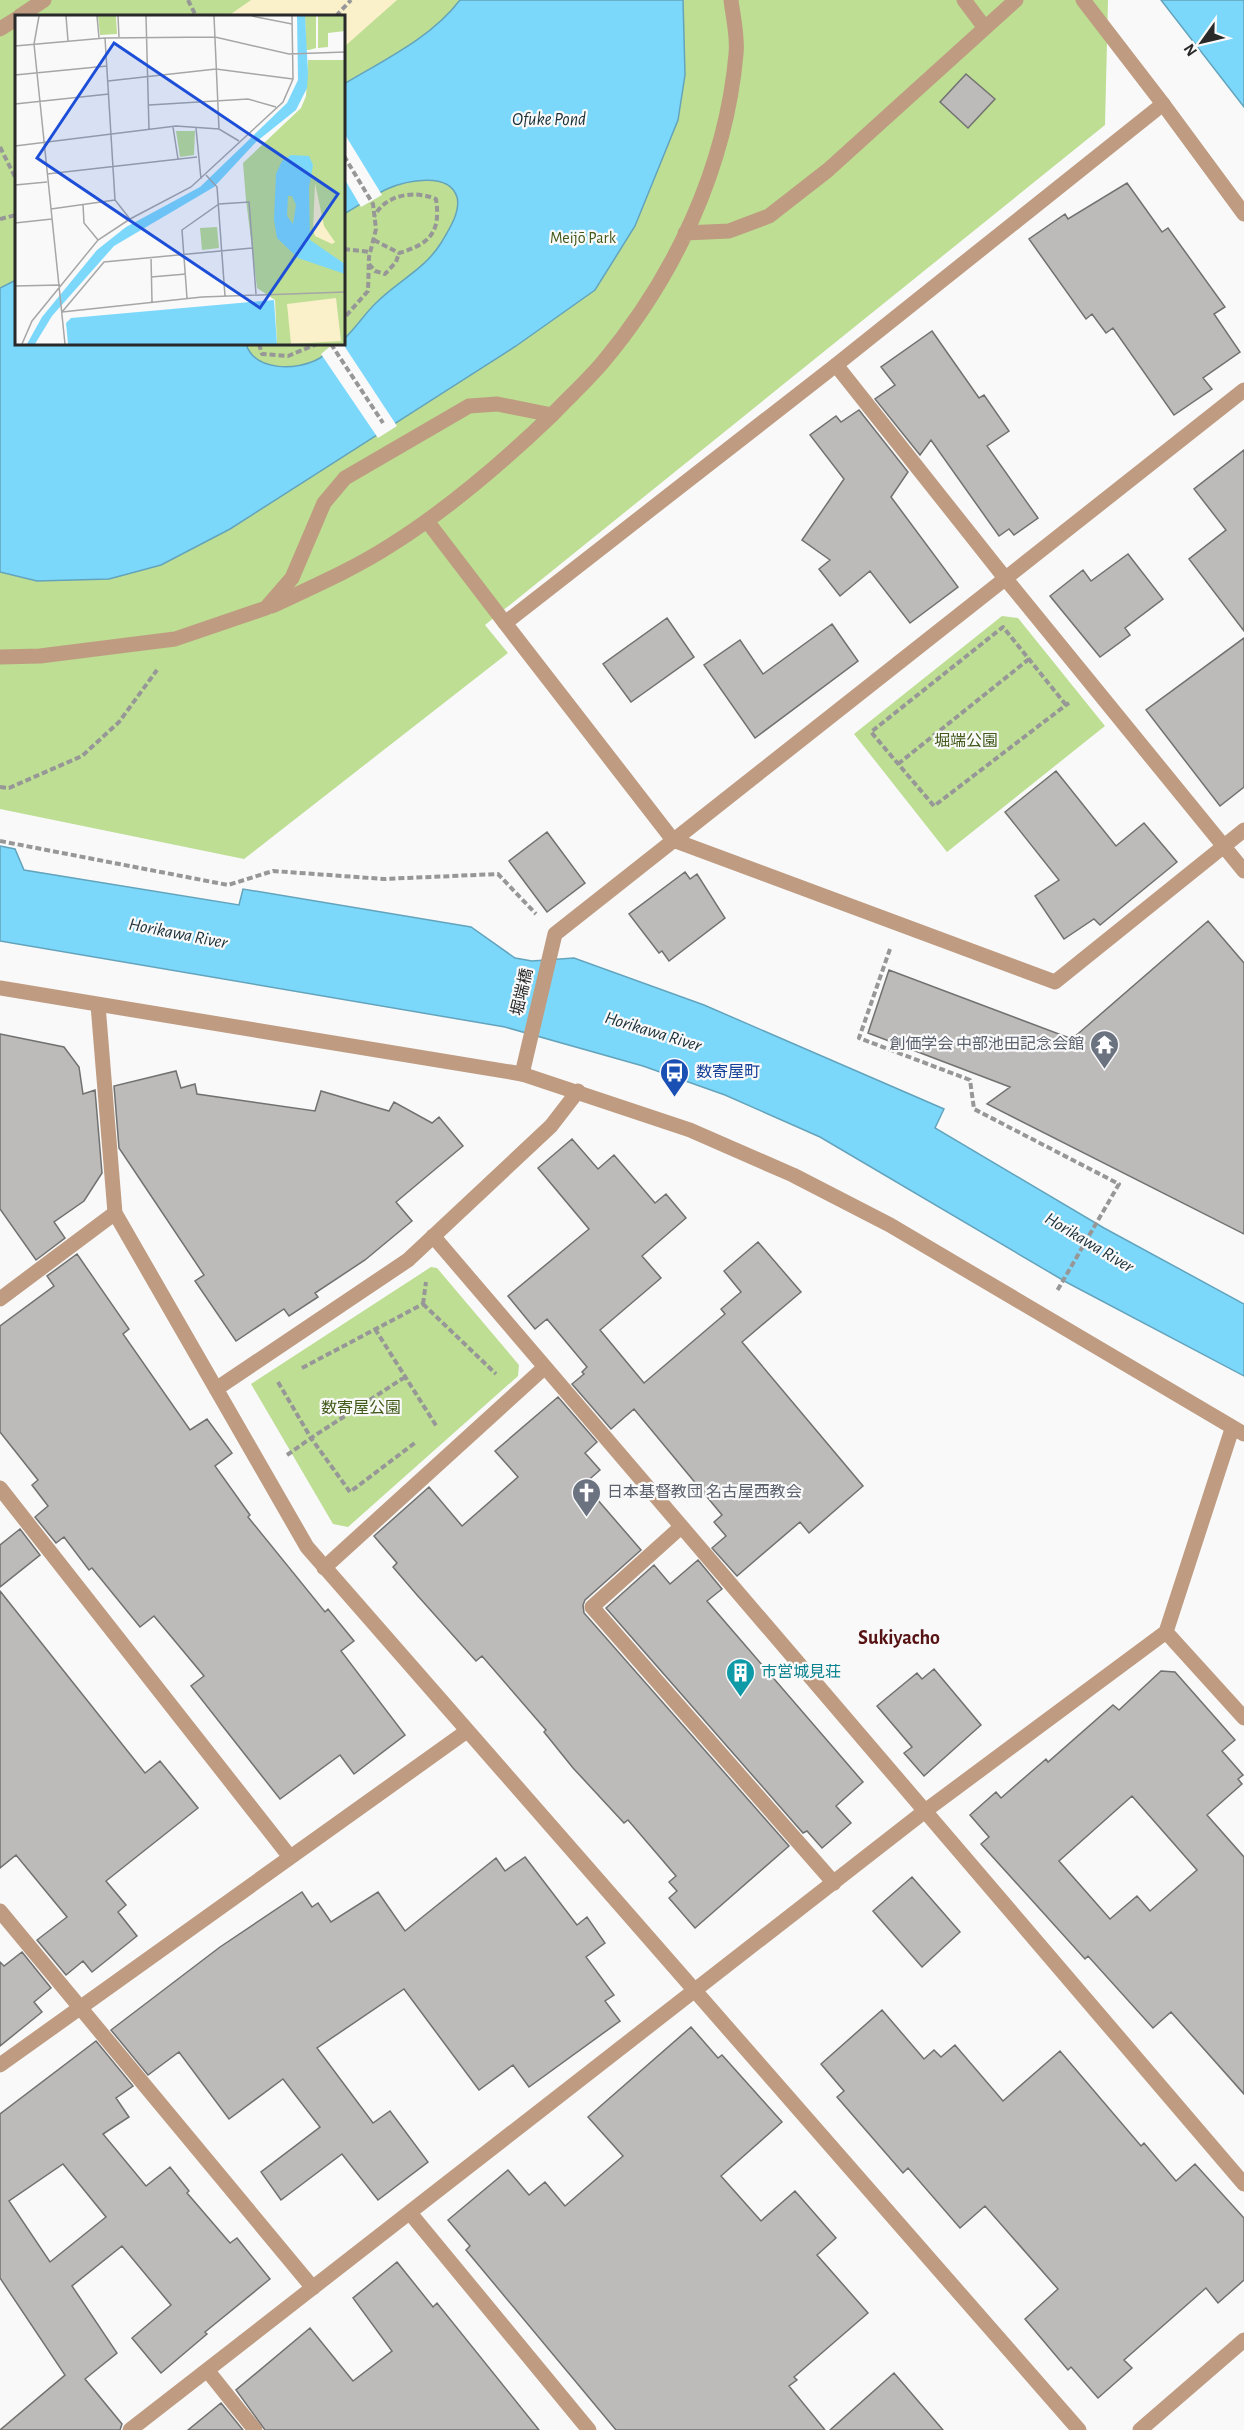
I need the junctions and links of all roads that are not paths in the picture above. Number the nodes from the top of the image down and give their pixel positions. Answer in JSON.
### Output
{"nodes":[{"id":1,"x":44,"y":0,"type":"edge"},
{"id":2,"x":964,"y":0,"type":"edge"},
{"id":3,"x":1016,"y":0,"type":"edge"},
{"id":4,"x":1083,"y":0,"type":"edge"},
{"id":5,"x":734,"y":2,"type":"edge"},
{"id":6,"x":22,"y":15,"type":"edge"},
{"id":7,"x":15,"y":20,"type":"edge"},
{"id":8,"x":985,"y":28,"type":"junction"},
{"id":9,"x":0,"y":29,"type":"edge"},
{"id":10,"x":1163,"y":104,"type":"junction"},
{"id":11,"x":1244,"y":214,"type":"edge"},
{"id":12,"x":685,"y":233,"type":"junction"},
{"id":13,"x":836,"y":365,"type":"junction"},
{"id":14,"x":1244,"y":390,"type":"edge"},
{"id":15,"x":552,"y":415,"type":"junction"},
{"id":16,"x":427,"y":521,"type":"junction"},
{"id":17,"x":1005,"y":578,"type":"junction"},
{"id":18,"x":266,"y":608,"type":"junction"},
{"id":19,"x":505,"y":623,"type":"junction"},
{"id":20,"x":0,"y":657,"type":"edge"},
{"id":21,"x":1244,"y":830,"type":"edge"},
{"id":22,"x":673,"y":840,"type":"junction"},
{"id":23,"x":1225,"y":847,"type":"junction"},
{"id":24,"x":1244,"y":871,"type":"edge"},
{"id":25,"x":0,"y":988,"type":"edge"},
{"id":26,"x":98,"y":1005,"type":"junction"},
{"id":27,"x":522,"y":1074,"type":"junction"},
{"id":28,"x":578,"y":1091,"type":"junction"},
{"id":29,"x":115,"y":1214,"type":"junction"},
{"id":30,"x":433,"y":1236,"type":"junction"},
{"id":31,"x":0,"y":1299,"type":"edge"},
{"id":32,"x":545,"y":1367,"type":"junction"},
{"id":33,"x":216,"y":1389,"type":"junction"},
{"id":34,"x":1238,"y":1432,"type":"edge"},
{"id":35,"x":0,"y":1488,"type":"edge"},
{"id":36,"x":681,"y":1527,"type":"junction"},
{"id":37,"x":324,"y":1568,"type":"junction"},
{"id":38,"x":1166,"y":1632,"type":"junction"},
{"id":39,"x":1244,"y":1718,"type":"edge"},
{"id":40,"x":467,"y":1731,"type":"junction"},
{"id":41,"x":925,"y":1811,"type":"junction"},
{"id":42,"x":290,"y":1857,"type":"junction"},
{"id":43,"x":834,"y":1883,"type":"junction"},
{"id":44,"x":0,"y":1911,"type":"edge"},
{"id":45,"x":695,"y":1991,"type":"junction"},
{"id":46,"x":80,"y":2007,"type":"junction"},
{"id":47,"x":0,"y":2065,"type":"edge"},
{"id":48,"x":1244,"y":2184,"type":"edge"},
{"id":49,"x":410,"y":2212,"type":"junction"},
{"id":50,"x":314,"y":2288,"type":"junction"},
{"id":51,"x":1244,"y":2340,"type":"edge"},
{"id":52,"x":207,"y":2370,"type":"junction"},
{"id":53,"x":130,"y":2430,"type":"edge"},
{"id":54,"x":255,"y":2430,"type":"edge"},
{"id":55,"x":589,"y":2430,"type":"edge"},
{"id":56,"x":1078,"y":2430,"type":"edge"},
{"id":57,"x":1140,"y":2430,"type":"edge"}],
"edges":[{"from":1,"to":6,"type":"street"},
{"from":2,"to":8,"type":"street"},
{"from":3,"to":8,"type":"street"},
{"from":4,"to":10,"type":"street"},
{"from":5,"to":12,"type":"street"},
{"from":7,"to":9,"type":"street"},
{"from":8,"to":12,"type":"street"},
{"from":10,"to":11,"type":"street"},
{"from":10,"to":13,"type":"street"},
{"from":12,"to":15,"type":"street"},
{"from":13,"to":17,"type":"street"},
{"from":13,"to":19,"type":"street"},
{"from":14,"to":17,"type":"street"},
{"from":15,"to":16,"type":"street"},
{"from":15,"to":18,"type":"street"},
{"from":16,"to":18,"type":"street"},
{"from":16,"to":19,"type":"street"},
{"from":17,"to":22,"type":"street"},
{"from":17,"to":23,"type":"street"},
{"from":18,"to":20,"type":"street"},
{"from":19,"to":22,"type":"street"},
{"from":21,"to":23,"type":"street"},
{"from":22,"to":23,"type":"street"},
{"from":22,"to":27,"type":"street","name":"堀端橋"},
{"from":23,"to":24,"type":"street"},
{"from":25,"to":26,"type":"street"},
{"from":26,"to":27,"type":"street"},
{"from":26,"to":29,"type":"street"},
{"from":27,"to":28,"type":"street"},
{"from":28,"to":30,"type":"street"},
{"from":28,"to":34,"type":"street"},
{"from":29,"to":31,"type":"street"},
{"from":29,"to":33,"type":"street"},
{"from":30,"to":32,"type":"street"},
{"from":30,"to":33,"type":"street"},
{"from":32,"to":36,"type":"street"},
{"from":32,"to":37,"type":"street"},
{"from":33,"to":37,"type":"street"},
{"from":34,"to":38,"type":"street"},
{"from":35,"to":42,"type":"street"},
{"from":36,"to":41,"type":"street"},
{"from":36,"to":43,"type":"street"},
{"from":37,"to":40,"type":"street"},
{"from":38,"to":39,"type":"street"},
{"from":38,"to":41,"type":"street"},
{"from":40,"to":42,"type":"street"},
{"from":40,"to":45,"type":"street"},
{"from":41,"to":43,"type":"street"},
{"from":41,"to":48,"type":"street"},
{"from":42,"to":46,"type":"street"},
{"from":43,"to":45,"type":"street"},
{"from":44,"to":46,"type":"street"},
{"from":45,"to":49,"type":"street"},
{"from":45,"to":56,"type":"street"},
{"from":46,"to":47,"type":"street"},
{"from":46,"to":50,"type":"street"},
{"from":49,"to":50,"type":"street"},
{"from":49,"to":55,"type":"street"},
{"from":50,"to":52,"type":"street"},
{"from":51,"to":57,"type":"street"},
{"from":52,"to":53,"type":"street"},
{"from":52,"to":54,"type":"street"}]}
